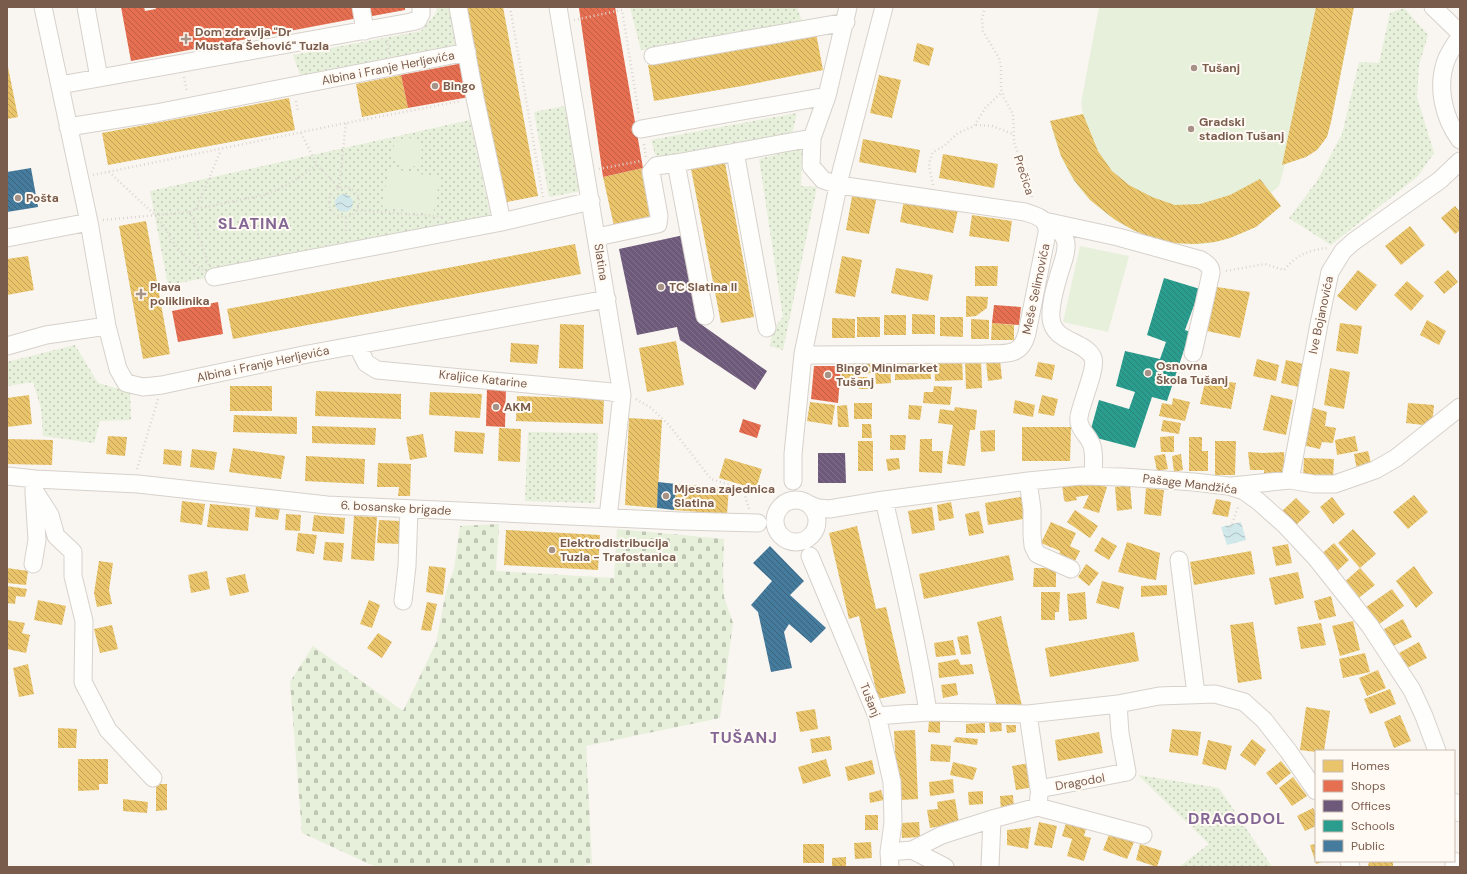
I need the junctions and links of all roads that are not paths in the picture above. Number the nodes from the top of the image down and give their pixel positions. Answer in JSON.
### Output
{"nodes":[{"id":1,"x":43,"y":7,"type":"edge"},
{"id":2,"x":86,"y":7,"type":"edge"},
{"id":3,"x":361,"y":7,"type":"edge"},
{"id":4,"x":421,"y":7,"type":"edge"},
{"id":5,"x":458,"y":7,"type":"edge"},
{"id":6,"x":558,"y":7,"type":"edge"},
{"id":7,"x":884,"y":7,"type":"edge"},
{"id":8,"x":1433,"y":7,"type":"edge"},
{"id":9,"x":847,"y":14,"type":"edge"},
{"id":10,"x":365,"y":30,"type":"junction"},
{"id":11,"x":1460,"y":33,"type":"edge"},
{"id":12,"x":1460,"y":36,"type":"edge"},
{"id":13,"x":467,"y":52,"type":"junction"},
{"id":14,"x":653,"y":56,"type":"dead end"},
{"id":15,"x":99,"y":78,"type":"junction"},
{"id":16,"x":60,"y":86,"type":"junction"},
{"id":17,"x":827,"y":96,"type":"junction"},
{"id":18,"x":68,"y":127,"type":"junction"},
{"id":19,"x":641,"y":129,"type":"road end"},
{"id":20,"x":812,"y":138,"type":"junction"},
{"id":21,"x":1460,"y":140,"type":"edge"},
{"id":22,"x":735,"y":152,"type":"junction"},
{"id":23,"x":1460,"y":161,"type":"edge"},
{"id":24,"x":676,"y":163,"type":"junction"},
{"id":25,"x":838,"y":185,"type":"junction"},
{"id":26,"x":591,"y":201,"type":"junction"},
{"id":27,"x":1040,"y":218,"type":"junction"},
{"id":28,"x":88,"y":222,"type":"junction"},
{"id":29,"x":502,"y":222,"type":"junction"},
{"id":30,"x":597,"y":237,"type":"junction"},
{"id":31,"x":7,"y":238,"type":"edge"},
{"id":32,"x":214,"y":276,"type":"road end"},
{"id":33,"x":607,"y":299,"type":"junction"},
{"id":34,"x":705,"y":316,"type":"dead end"},
{"id":35,"x":107,"y":326,"type":"junction"},
{"id":36,"x":767,"y":328,"type":"dead end"},
{"id":37,"x":357,"y":345,"type":"junction"},
{"id":38,"x":7,"y":346,"type":"edge"},
{"id":39,"x":1193,"y":353,"type":"dead end"},
{"id":40,"x":803,"y":354,"type":"junction"},
{"id":41,"x":622,"y":395,"type":"junction"},
{"id":42,"x":1460,"y":407,"type":"edge"},
{"id":43,"x":7,"y":476,"type":"edge"},
{"id":44,"x":1093,"y":476,"type":"junction"},
{"id":45,"x":1290,"y":480,"type":"junction"},
{"id":46,"x":794,"y":481,"type":"junction"},
{"id":47,"x":1028,"y":481,"type":"junction"},
{"id":48,"x":35,"y":485,"type":"junction"},
{"id":49,"x":1236,"y":489,"type":"junction"},
{"id":50,"x":884,"y":500,"type":"junction"},
{"id":51,"x":808,"y":504,"type":"junction"},
{"id":52,"x":781,"y":508,"type":"junction"},
{"id":53,"x":409,"y":509,"type":"junction"},
{"id":54,"x":608,"y":517,"type":"junction"},
{"id":55,"x":755,"y":519,"type":"junction"},
{"id":56,"x":778,"y":532,"type":"junction"},
{"id":57,"x":812,"y":536,"type":"junction"},
{"id":58,"x":794,"y":542,"type":"junction"},
{"id":59,"x":810,"y":556,"type":"junction"},
{"id":60,"x":1178,"y":560,"type":"dead end"},
{"id":61,"x":33,"y":564,"type":"dead end"},
{"id":62,"x":1071,"y":569,"type":"dead end"},
{"id":63,"x":402,"y":601,"type":"dead end"},
{"id":64,"x":1196,"y":694,"type":"junction"},
{"id":65,"x":1118,"y":704,"type":"junction"},
{"id":66,"x":928,"y":712,"type":"junction"},
{"id":67,"x":1028,"y":714,"type":"junction"},
{"id":68,"x":877,"y":716,"type":"junction"},
{"id":69,"x":1437,"y":750,"type":"edge"},
{"id":70,"x":153,"y":778,"type":"dead end"},
{"id":71,"x":1040,"y":789,"type":"junction"},
{"id":72,"x":1315,"y":790,"type":"edge"},
{"id":73,"x":1455,"y":804,"type":"edge"},
{"id":74,"x":1038,"y":807,"type":"junction"},
{"id":75,"x":1460,"y":813,"type":"edge"},
{"id":76,"x":992,"y":819,"type":"junction"},
{"id":77,"x":1143,"y":835,"type":"dead end"},
{"id":78,"x":912,"y":850,"type":"junction"},
{"id":79,"x":890,"y":860,"type":"edge"},
{"id":80,"x":945,"y":867,"type":"edge"},
{"id":81,"x":990,"y":867,"type":"edge"}],
"edges":[{"from":1,"to":16,"type":"street","name":"Albina i Franje Herljevića"},
{"from":2,"to":15,"type":"street"},
{"from":3,"to":10,"type":"street"},
{"from":4,"to":10,"type":"street"},
{"from":5,"to":13,"type":"street"},
{"from":6,"to":26,"type":"street","name":"Slatina"},
{"from":7,"to":25,"type":"street"},
{"from":8,"to":11,"type":"street"},
{"from":9,"to":14,"type":"street"},
{"from":9,"to":17,"type":"street"},
{"from":10,"to":15,"type":"street"},
{"from":12,"to":21,"type":"street"},
{"from":13,"to":18,"type":"street","name":"Albina i Franje Herljevića"},
{"from":13,"to":29,"type":"street","name":"Albina i Franje Herljevića"},
{"from":15,"to":16,"type":"street"},
{"from":16,"to":18,"type":"street","name":"Albina i Franje Herljevića"},
{"from":17,"to":19,"type":"street"},
{"from":17,"to":20,"type":"street"},
{"from":18,"to":28,"type":"street","name":"Albina i Franje Herljevića"},
{"from":20,"to":22,"type":"street"},
{"from":20,"to":25,"type":"street"},
{"from":22,"to":24,"type":"street"},
{"from":22,"to":36,"type":"street"},
{"from":23,"to":45,"type":"street","name":"Ive Bojanovića"},
{"from":24,"to":30,"type":"street"},
{"from":24,"to":34,"type":"street"},
{"from":25,"to":27,"type":"street"},
{"from":25,"to":40,"type":"street"},
{"from":26,"to":29,"type":"street"},
{"from":26,"to":30,"type":"street","name":"Slatina"},
{"from":27,"to":39,"type":"street"},
{"from":27,"to":40,"type":"street","name":"Meše Selimovića"},
{"from":27,"to":44,"type":"street"},
{"from":28,"to":31,"type":"street"},
{"from":28,"to":35,"type":"street","name":"Albina i Franje Herljevića"},
{"from":29,"to":32,"type":"street"},
{"from":30,"to":33,"type":"street","name":"Slatina"},
{"from":33,"to":37,"type":"street","name":"Albina i Franje Herljevića"},
{"from":33,"to":41,"type":"street","name":"Slatina"},
{"from":35,"to":37,"type":"street","name":"Albina i Franje Herljevića"},
{"from":35,"to":38,"type":"street"},
{"from":37,"to":41,"type":"street","name":"Kraljice Katarine"},
{"from":40,"to":46,"type":"street"},
{"from":41,"to":54,"type":"street","name":"Slatina"},
{"from":42,"to":45,"type":"street"},
{"from":43,"to":48,"type":"street","name":"6. bosanske brigade"},
{"from":44,"to":47,"type":"street","name":"Pašage Mandžića"},
{"from":44,"to":49,"type":"street","name":"Pašage Mandžića"},
{"from":45,"to":49,"type":"street"},
{"from":46,"to":51,"type":"street"},
{"from":46,"to":52,"type":"street"},
{"from":47,"to":50,"type":"street","name":"Pašage Mandžića"},
{"from":47,"to":62,"type":"street"},
{"from":48,"to":53,"type":"street","name":"6. bosanske brigade"},
{"from":48,"to":61,"type":"street"},
{"from":48,"to":70,"type":"street"},
{"from":49,"to":69,"type":"street","name":"Pašage Mandžića"},
{"from":50,"to":51,"type":"street","name":"Pašage Mandžića"},
{"from":50,"to":66,"type":"street"},
{"from":51,"to":52,"type":"street"},
{"from":51,"to":57,"type":"street"},
{"from":52,"to":55,"type":"street"},
{"from":52,"to":56,"type":"street"},
{"from":53,"to":54,"type":"street","name":"6. bosanske brigade"},
{"from":53,"to":63,"type":"street"},
{"from":54,"to":55,"type":"street","name":"6. bosanske brigade"},
{"from":55,"to":56,"type":"street"},
{"from":56,"to":58,"type":"street"},
{"from":57,"to":58,"type":"street"},
{"from":57,"to":59,"type":"street"},
{"from":58,"to":59,"type":"street"},
{"from":59,"to":68,"type":"street","name":"Tušanj"},
{"from":60,"to":64,"type":"street"},
{"from":64,"to":65,"type":"street"},
{"from":64,"to":72,"type":"street"},
{"from":65,"to":67,"type":"street"},
{"from":65,"to":71,"type":"street","name":"Dragodol"},
{"from":66,"to":67,"type":"street"},
{"from":66,"to":68,"type":"street"},
{"from":67,"to":71,"type":"street","name":"Dragodol"},
{"from":68,"to":79,"type":"street","name":"Tušanj"},
{"from":71,"to":74,"type":"street"},
{"from":73,"to":75,"type":"street"},
{"from":74,"to":76,"type":"street","name":"Tušanj"},
{"from":74,"to":77,"type":"street","name":"Tušanj"},
{"from":76,"to":78,"type":"street","name":"Tušanj"},
{"from":76,"to":81,"type":"street"},
{"from":78,"to":79,"type":"street","name":"Tušanj"},
{"from":78,"to":80,"type":"street"}]}
